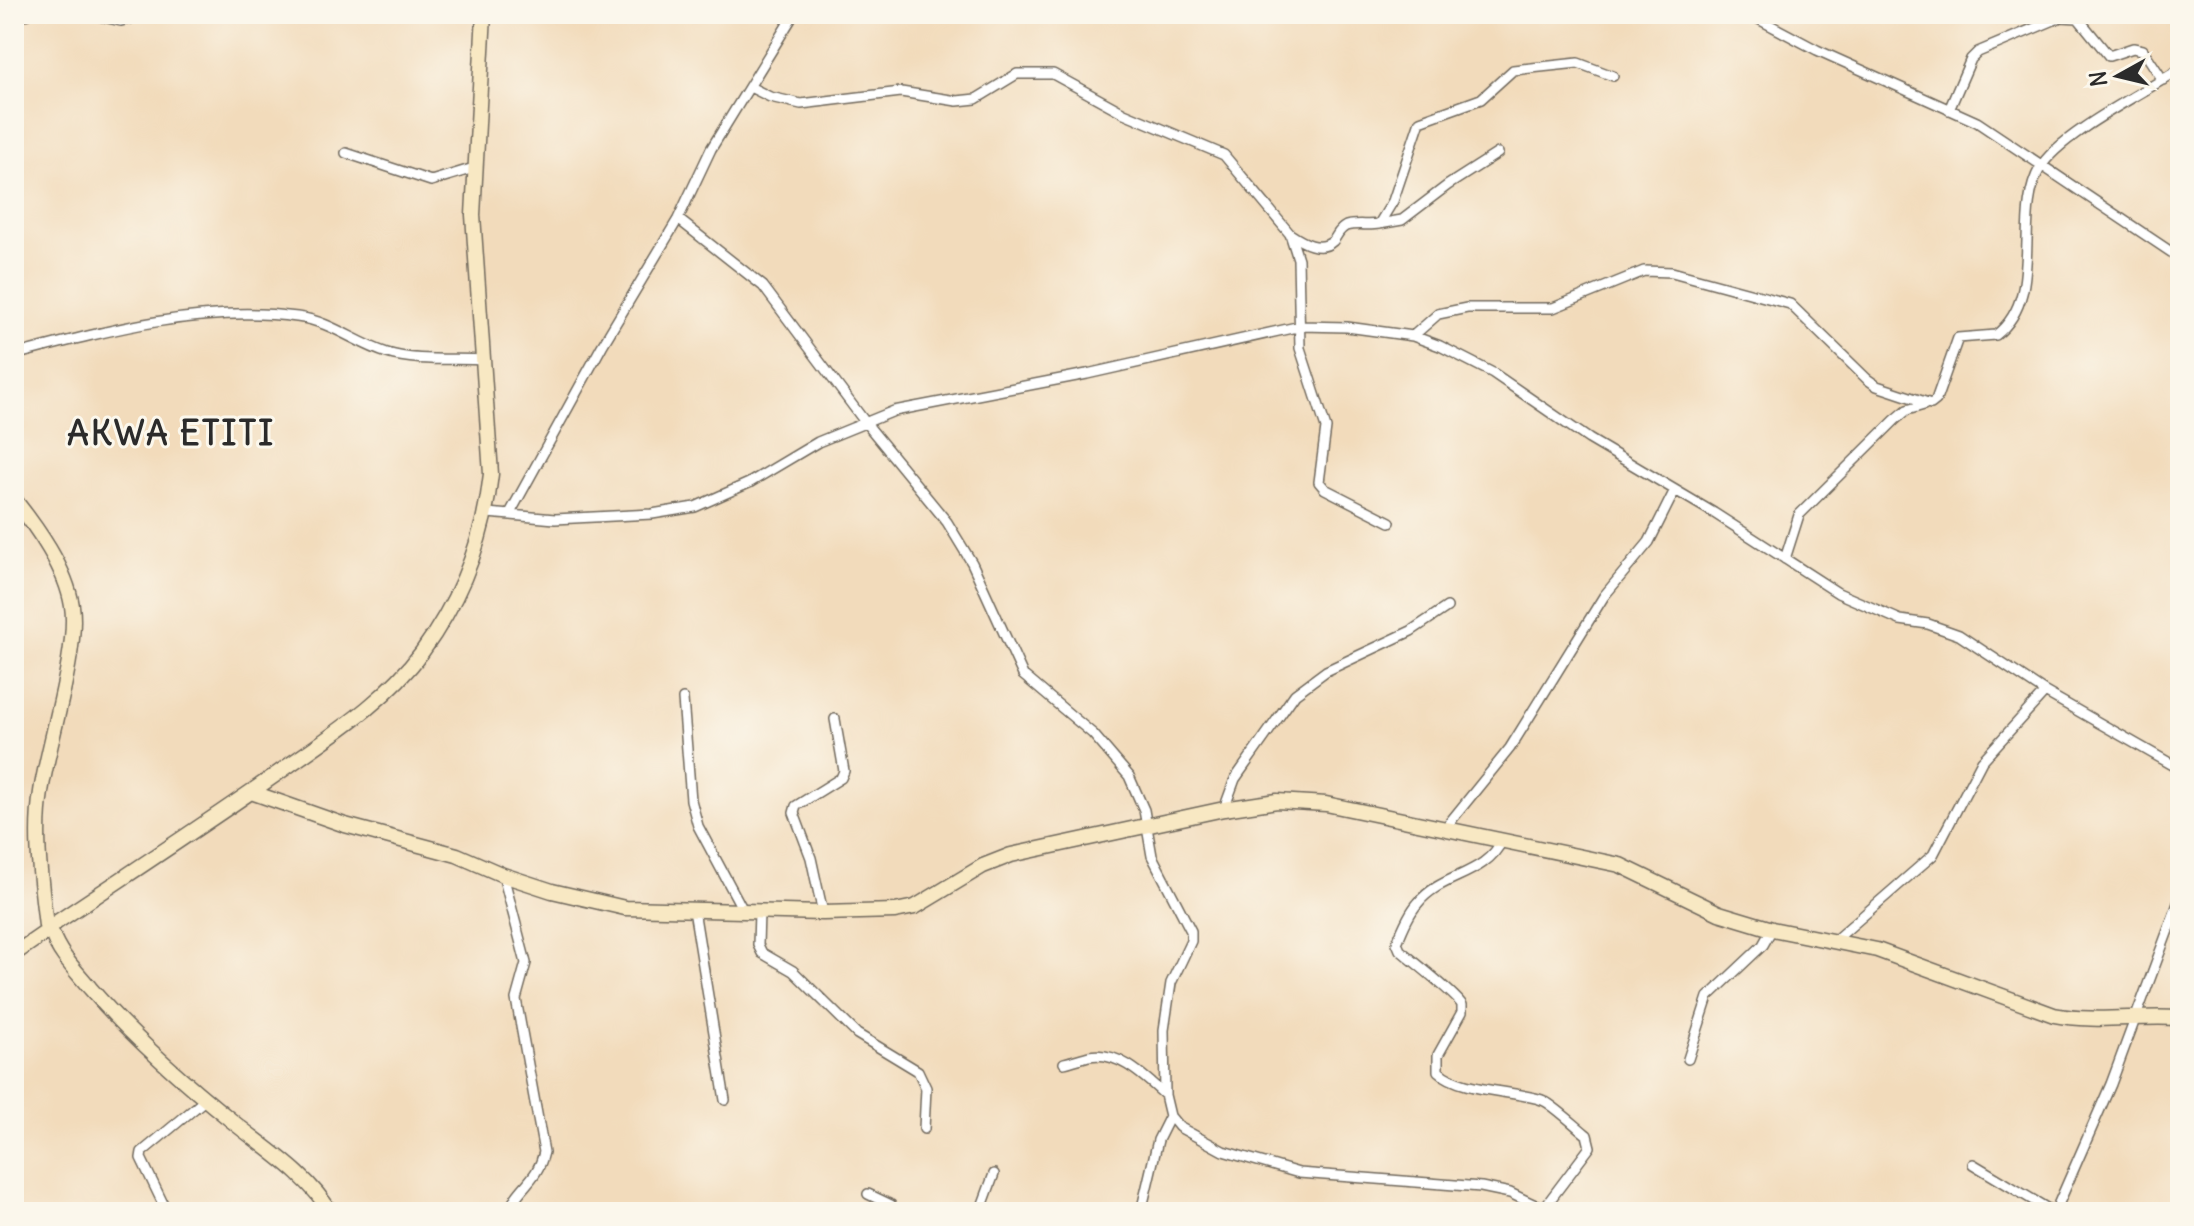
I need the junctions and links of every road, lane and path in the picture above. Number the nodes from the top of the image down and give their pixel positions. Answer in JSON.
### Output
{"nodes":[{"id":1,"x":28,"y":14,"type":"edge"},
{"id":2,"x":90,"y":14,"type":"edge"},
{"id":3,"x":150,"y":14,"type":"edge"},
{"id":4,"x":484,"y":14,"type":"edge"},
{"id":5,"x":794,"y":14,"type":"edge"},
{"id":6,"x":1749,"y":14,"type":"edge"},
{"id":7,"x":14,"y":18,"type":"edge"},
{"id":8,"x":2180,"y":69,"type":"edge"},
{"id":9,"x":1613,"y":76,"type":"dead end"},
{"id":10,"x":2163,"y":80,"type":"junction"},
{"id":11,"x":750,"y":87,"type":"junction"},
{"id":12,"x":1949,"y":110,"type":"junction"},
{"id":13,"x":346,"y":153,"type":"dead end"},
{"id":14,"x":1498,"y":153,"type":"dead end"},
{"id":15,"x":2041,"y":166,"type":"junction"},
{"id":16,"x":474,"y":168,"type":"junction"},
{"id":17,"x":678,"y":219,"type":"junction"},
{"id":18,"x":1379,"y":224,"type":"junction"},
{"id":19,"x":1290,"y":234,"type":"junction"},
{"id":20,"x":2180,"y":258,"type":"edge"},
{"id":21,"x":1301,"y":326,"type":"junction"},
{"id":22,"x":1413,"y":336,"type":"junction"},
{"id":23,"x":14,"y":355,"type":"edge"},
{"id":24,"x":485,"y":360,"type":"junction"},
{"id":25,"x":1924,"y":405,"type":"junction"},
{"id":26,"x":865,"y":422,"type":"junction"},
{"id":27,"x":1675,"y":490,"type":"junction"},
{"id":28,"x":14,"y":499,"type":"edge"},
{"id":29,"x":487,"y":513,"type":"junction"},
{"id":30,"x":509,"y":515,"type":"junction"},
{"id":31,"x":1390,"y":522,"type":"dead end"},
{"id":32,"x":1785,"y":559,"type":"junction"},
{"id":33,"x":1447,"y":607,"type":"dead end"},
{"id":34,"x":2045,"y":692,"type":"junction"},
{"id":35,"x":683,"y":699,"type":"dead end"},
{"id":36,"x":835,"y":719,"type":"dead end"},
{"id":37,"x":2180,"y":769,"type":"edge"},
{"id":38,"x":251,"y":792,"type":"junction"},
{"id":39,"x":1224,"y":809,"type":"junction"},
{"id":40,"x":1147,"y":824,"type":"junction"},
{"id":41,"x":1446,"y":827,"type":"junction"},
{"id":42,"x":1503,"y":839,"type":"junction"},
{"id":43,"x":503,"y":875,"type":"junction"},
{"id":44,"x":2180,"y":898,"type":"edge"},
{"id":45,"x":694,"y":910,"type":"junction"},
{"id":46,"x":744,"y":912,"type":"junction"},
{"id":47,"x":759,"y":912,"type":"junction"},
{"id":48,"x":823,"y":913,"type":"junction"},
{"id":49,"x":49,"y":929,"type":"junction"},
{"id":50,"x":1772,"y":929,"type":"junction"},
{"id":51,"x":1834,"y":941,"type":"junction"},
{"id":52,"x":14,"y":954,"type":"edge"},
{"id":53,"x":2135,"y":1015,"type":"junction"},
{"id":54,"x":2180,"y":1018,"type":"edge"},
{"id":55,"x":1688,"y":1059,"type":"dead end"},
{"id":56,"x":1064,"y":1063,"type":"dead end"},
{"id":57,"x":1165,"y":1095,"type":"junction"},
{"id":58,"x":206,"y":1099,"type":"junction"},
{"id":59,"x":725,"y":1100,"type":"dead end"},
{"id":60,"x":1170,"y":1116,"type":"junction"},
{"id":61,"x":924,"y":1129,"type":"dead end"},
{"id":62,"x":1973,"y":1164,"type":"dead end"},
{"id":63,"x":994,"y":1174,"type":"dead end"},
{"id":64,"x":868,"y":1194,"type":"dead end"},
{"id":65,"x":327,"y":1206,"type":"edge"},
{"id":66,"x":1547,"y":1210,"type":"edge"},
{"id":67,"x":167,"y":1212,"type":"edge"},
{"id":68,"x":345,"y":1212,"type":"edge"},
{"id":69,"x":509,"y":1212,"type":"edge"},
{"id":70,"x":895,"y":1212,"type":"edge"},
{"id":71,"x":980,"y":1212,"type":"edge"},
{"id":72,"x":1141,"y":1212,"type":"edge"},
{"id":73,"x":2054,"y":1212,"type":"edge"}],
"edges":[{"from":1,"to":7,"type":"street"},
{"from":2,"to":3,"type":"street"},
{"from":4,"to":16,"type":"main road"},
{"from":5,"to":11,"type":"street"},
{"from":6,"to":12,"type":"street"},
{"from":8,"to":10,"type":"street"},
{"from":9,"to":18,"type":"street"},
{"from":10,"to":12,"type":"street"},
{"from":10,"to":15,"type":"street"},
{"from":11,"to":17,"type":"street"},
{"from":11,"to":19,"type":"street"},
{"from":12,"to":15,"type":"street"},
{"from":13,"to":16,"type":"street"},
{"from":14,"to":18,"type":"street"},
{"from":15,"to":20,"type":"street"},
{"from":15,"to":25,"type":"street"},
{"from":16,"to":24,"type":"main road"},
{"from":17,"to":26,"type":"street"},
{"from":17,"to":30,"type":"street"},
{"from":18,"to":19,"type":"street"},
{"from":19,"to":21,"type":"street"},
{"from":21,"to":22,"type":"street"},
{"from":21,"to":26,"type":"street"},
{"from":21,"to":31,"type":"street"},
{"from":22,"to":25,"type":"street"},
{"from":22,"to":27,"type":"street"},
{"from":23,"to":24,"type":"street"},
{"from":24,"to":29,"type":"main road"},
{"from":25,"to":32,"type":"street"},
{"from":26,"to":30,"type":"street"},
{"from":26,"to":40,"type":"street"},
{"from":27,"to":32,"type":"street"},
{"from":27,"to":41,"type":"street"},
{"from":28,"to":49,"type":"main road"},
{"from":29,"to":30,"type":"street"},
{"from":29,"to":38,"type":"main road"},
{"from":32,"to":34,"type":"street"},
{"from":33,"to":39,"type":"street"},
{"from":34,"to":37,"type":"street"},
{"from":34,"to":51,"type":"street"},
{"from":35,"to":46,"type":"street"},
{"from":36,"to":48,"type":"street"},
{"from":38,"to":43,"type":"main road"},
{"from":38,"to":49,"type":"main road"},
{"from":39,"to":40,"type":"main road"},
{"from":39,"to":41,"type":"main road"},
{"from":40,"to":48,"type":"main road"},
{"from":40,"to":57,"type":"street"},
{"from":41,"to":42,"type":"main road"},
{"from":42,"to":50,"type":"main road"},
{"from":42,"to":66,"type":"street"},
{"from":43,"to":45,"type":"main road"},
{"from":43,"to":69,"type":"street"},
{"from":44,"to":53,"type":"street"},
{"from":45,"to":46,"type":"main road"},
{"from":45,"to":59,"type":"street"},
{"from":46,"to":47,"type":"main road"},
{"from":47,"to":48,"type":"main road"},
{"from":47,"to":61,"type":"street"},
{"from":49,"to":52,"type":"main road"},
{"from":49,"to":58,"type":"main road"},
{"from":50,"to":51,"type":"main road"},
{"from":50,"to":55,"type":"street"},
{"from":51,"to":53,"type":"main road"},
{"from":53,"to":54,"type":"main road"},
{"from":53,"to":73,"type":"street"},
{"from":56,"to":57,"type":"street"},
{"from":57,"to":60,"type":"street"},
{"from":58,"to":65,"type":"main road"},
{"from":58,"to":67,"type":"street"},
{"from":60,"to":66,"type":"street"},
{"from":60,"to":72,"type":"street"},
{"from":62,"to":73,"type":"street"},
{"from":63,"to":71,"type":"street"},
{"from":64,"to":70,"type":"street"},
{"from":65,"to":68,"type":"main road"}]}
